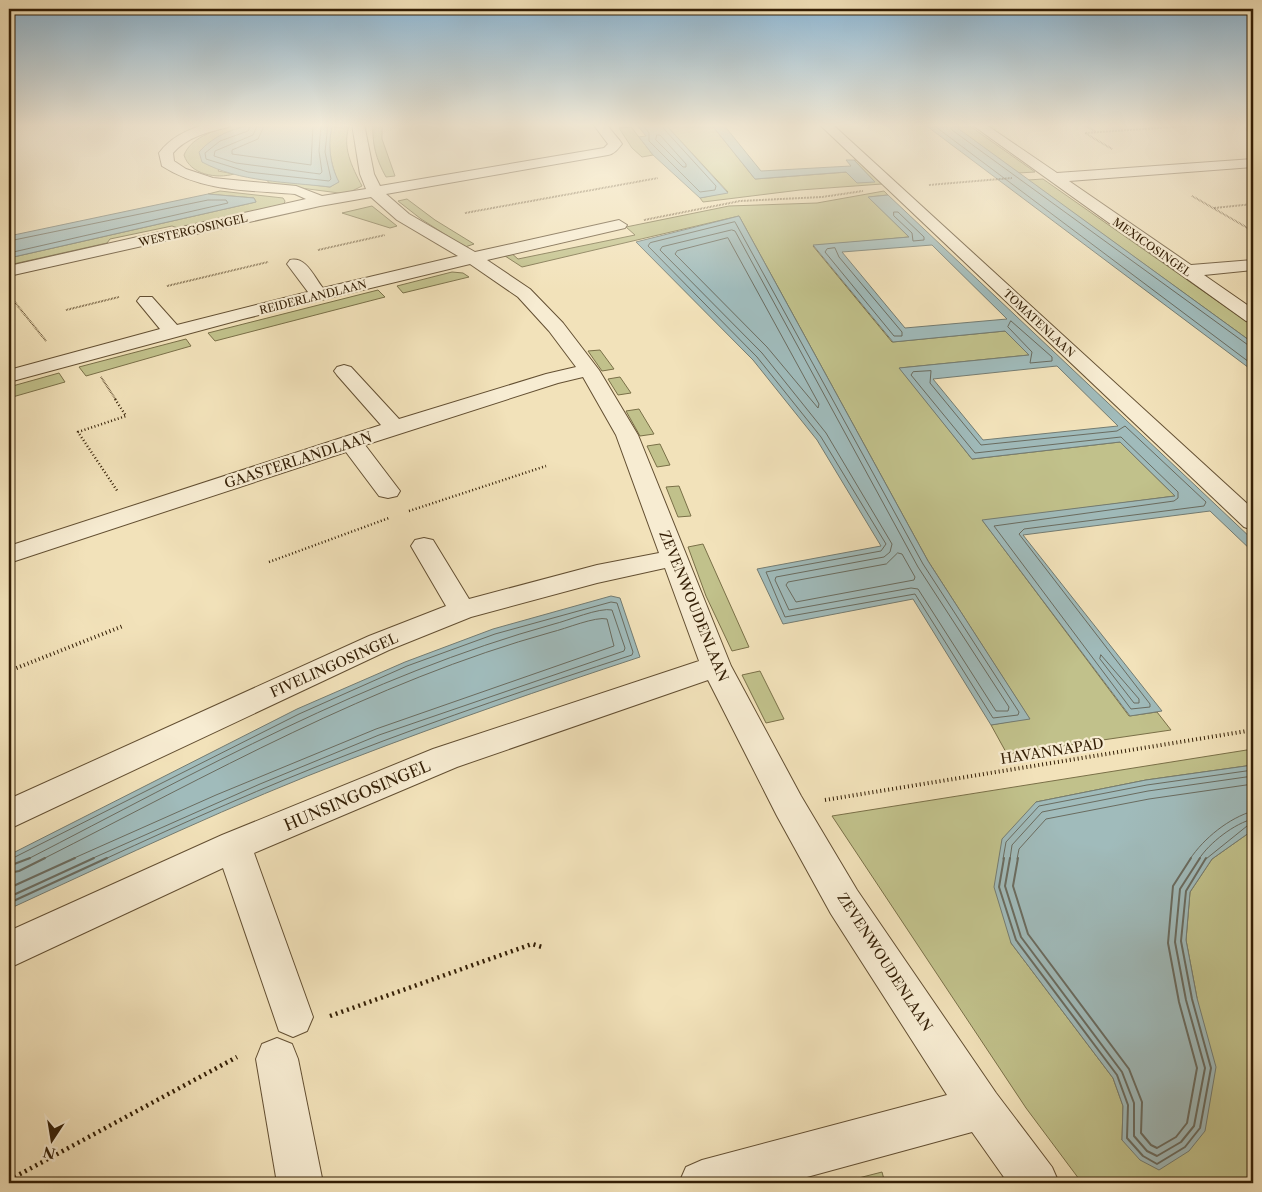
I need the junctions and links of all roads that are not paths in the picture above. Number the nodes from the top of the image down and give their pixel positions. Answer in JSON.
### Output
{"nodes":[{"id":1,"x":202,"y":180,"type":"edge"},
{"id":2,"x":370,"y":180,"type":"edge"},
{"id":3,"x":445,"y":180,"type":"edge"},
{"id":4,"x":885,"y":180,"type":"edge"},
{"id":5,"x":1056,"y":180,"type":"edge"},
{"id":6,"x":375,"y":192,"type":"junction"},
{"id":7,"x":320,"y":201,"type":"junction"},
{"id":8,"x":619,"y":225,"type":"road end"},
{"id":9,"x":473,"y":258,"type":"junction"},
{"id":10,"x":296,"y":264,"type":"dead end"},
{"id":11,"x":1253,"y":265,"type":"edge"},
{"id":12,"x":9,"y":271,"type":"edge"},
{"id":13,"x":1187,"y":271,"type":"junction"},
{"id":14,"x":152,"y":294,"type":"road end"},
{"id":15,"x":319,"y":295,"type":"junction"},
{"id":16,"x":1253,"y":317,"type":"edge"},
{"id":17,"x":173,"y":332,"type":"junction"},
{"id":18,"x":589,"y":370,"type":"junction"},
{"id":19,"x":344,"y":371,"type":"dead end"},
{"id":20,"x":9,"y":376,"type":"edge"},
{"id":21,"x":395,"y":428,"type":"junction"},
{"id":22,"x":351,"y":442,"type":"junction"},
{"id":23,"x":388,"y":491,"type":"dead end"},
{"id":24,"x":1253,"y":522,"type":"edge"},
{"id":25,"x":424,"y":546,"type":"dead end"},
{"id":26,"x":9,"y":555,"type":"edge"},
{"id":27,"x":674,"y":558,"type":"junction"},
{"id":28,"x":462,"y":610,"type":"junction"},
{"id":29,"x":716,"y":666,"type":"junction"},
{"id":30,"x":9,"y":815,"type":"edge"},
{"id":31,"x":234,"y":846,"type":"junction"},
{"id":32,"x":9,"y":950,"type":"edge"},
{"id":33,"x":293,"y":1017,"type":"road end"},
{"id":34,"x":259,"y":1057,"type":"road end"},
{"id":35,"x":981,"y":1108,"type":"junction"},
{"id":36,"x":300,"y":1183,"type":"edge"},
{"id":37,"x":702,"y":1183,"type":"edge"},
{"id":38,"x":1036,"y":1183,"type":"edge"}],
"edges":[{"from":1,"to":7,"type":"street"},
{"from":2,"to":6,"type":"street","name":"ZEVENWOUDENLAAN"},
{"from":3,"to":6,"type":"street","name":"WESTERGOSINGEL"},
{"from":4,"to":24,"type":"street","name":"TOMATENLAAN"},
{"from":5,"to":13,"type":"street","name":"MEXICOSINGEL"},
{"from":6,"to":7,"type":"street","name":"WESTERGOSINGEL"},
{"from":6,"to":9,"type":"street","name":"ZEVENWOUDENLAAN"},
{"from":7,"to":12,"type":"street","name":"WESTERGOSINGEL"},
{"from":8,"to":9,"type":"street","name":"REIDERLANDLAAN"},
{"from":9,"to":15,"type":"street","name":"REIDERLANDLAAN"},
{"from":9,"to":18,"type":"street","name":"ZEVENWOUDENLAAN"},
{"from":10,"to":15,"type":"street"},
{"from":11,"to":13,"type":"street"},
{"from":13,"to":16,"type":"street","name":"MEXICOSINGEL"},
{"from":14,"to":17,"type":"street"},
{"from":15,"to":17,"type":"street","name":"REIDERLANDLAAN"},
{"from":17,"to":20,"type":"street","name":"REIDERLANDLAAN"},
{"from":18,"to":21,"type":"street","name":"GAASTERLANDLAAN"},
{"from":18,"to":27,"type":"street","name":"ZEVENWOUDENLAAN"},
{"from":19,"to":21,"type":"street"},
{"from":21,"to":22,"type":"street","name":"GAASTERLANDLAAN"},
{"from":22,"to":23,"type":"street"},
{"from":22,"to":26,"type":"street","name":"GAASTERLANDLAAN"},
{"from":25,"to":28,"type":"street"},
{"from":27,"to":28,"type":"street","name":"FIVELINGOSINGEL"},
{"from":27,"to":29,"type":"street","name":"ZEVENWOUDENLAAN"},
{"from":28,"to":30,"type":"street","name":"FIVELINGOSINGEL"},
{"from":29,"to":31,"type":"street","name":"HUNSINGOSINGEL"},
{"from":29,"to":35,"type":"street","name":"ZEVENWOUDENLAAN"},
{"from":31,"to":32,"type":"street","name":"HUNSINGOSINGEL"},
{"from":31,"to":33,"type":"street"},
{"from":34,"to":36,"type":"street"},
{"from":35,"to":37,"type":"street"},
{"from":35,"to":38,"type":"street","name":"ZEVENWOUDENLAAN"}]}
